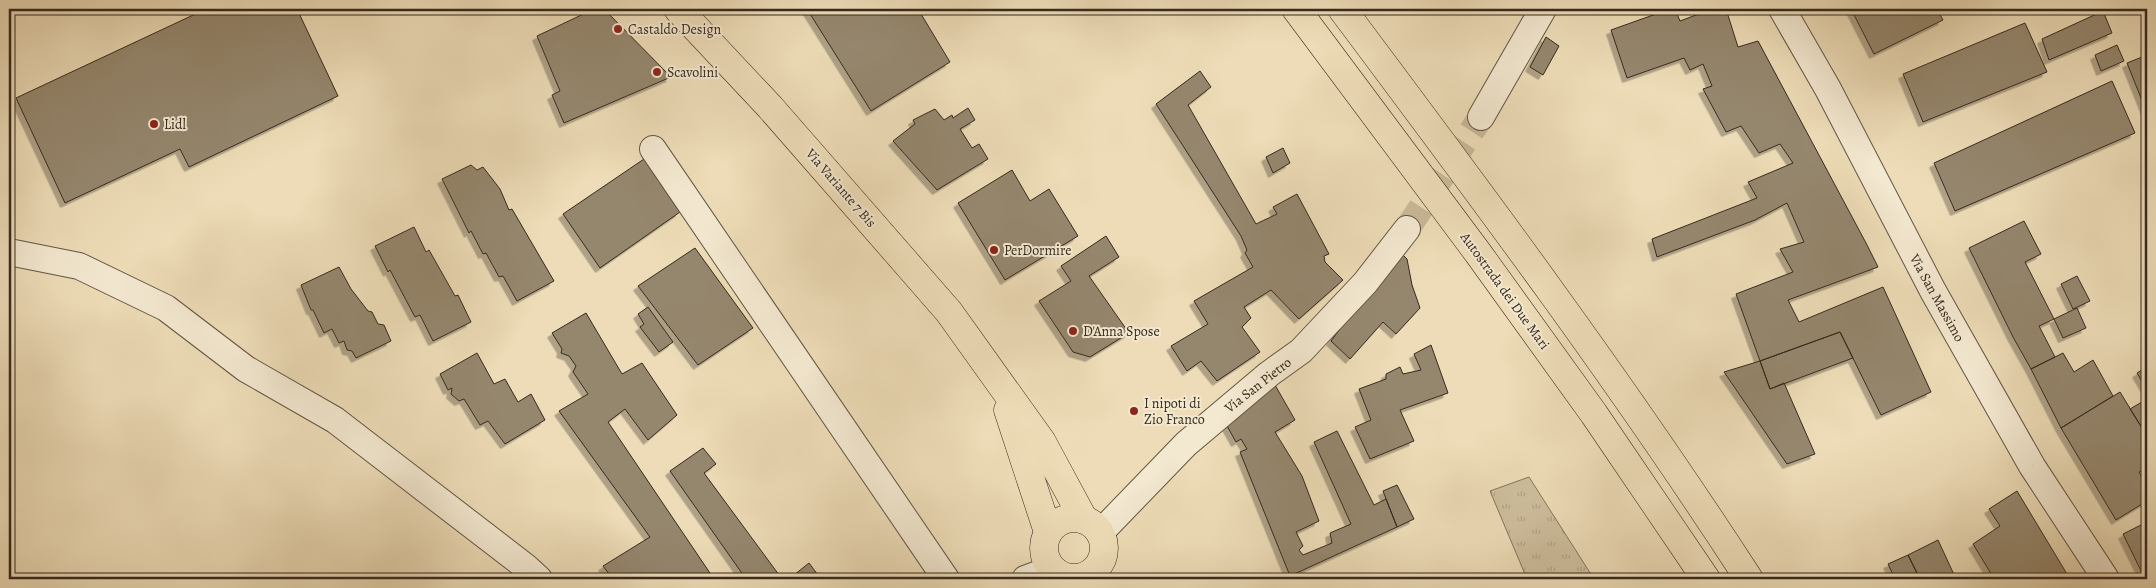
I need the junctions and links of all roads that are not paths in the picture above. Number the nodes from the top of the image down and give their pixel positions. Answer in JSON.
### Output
{"nodes":[{"id":1,"x":678,"y":9,"type":"edge"},
{"id":2,"x":1296,"y":9,"type":"edge"},
{"id":3,"x":1342,"y":9,"type":"edge"},
{"id":4,"x":1543,"y":9,"type":"edge"},
{"id":5,"x":1782,"y":9,"type":"edge"},
{"id":6,"x":1481,"y":118,"type":"tunnel mouth"},
{"id":7,"x":654,"y":150,"type":"dead end"},
{"id":8,"x":1407,"y":229,"type":"tunnel mouth"},
{"id":9,"x":9,"y":252,"type":"edge"},
{"id":10,"x":995,"y":376,"type":"junction"},
{"id":11,"x":1092,"y":527,"type":"junction"},
{"id":12,"x":1048,"y":532,"type":"junction"},
{"id":13,"x":1102,"y":571,"type":"edge"},
{"id":14,"x":1063,"y":575,"type":"edge"},
{"id":15,"x":539,"y":579,"type":"edge"},
{"id":16,"x":946,"y":579,"type":"edge"},
{"id":17,"x":1025,"y":579,"type":"edge"},
{"id":18,"x":1706,"y":579,"type":"edge"},
{"id":19,"x":1749,"y":579,"type":"edge"},
{"id":20,"x":2106,"y":579,"type":"edge"}],
"edges":[{"from":1,"to":10,"type":"main road","name":"Via Variante 7 Bis"},
{"from":2,"to":18,"type":"main road","name":"Autostrada dei Due Mari"},
{"from":3,"to":19,"type":"main road"},
{"from":4,"to":6,"type":"street"},
{"from":5,"to":20,"type":"street","name":"Via San Massimo"},
{"from":7,"to":16,"type":"street"},
{"from":8,"to":11,"type":"street","name":"Via San Pietro"},
{"from":9,"to":15,"type":"street"},
{"from":10,"to":11,"type":"main road","name":"Via Variante 7 Bis"},
{"from":10,"to":12,"type":"main road","name":"Via Variante 7 Bis"},
{"from":11,"to":12,"type":"main road"},
{"from":11,"to":13,"type":"main road"},
{"from":12,"to":14,"type":"main road"},
{"from":13,"to":14,"type":"main road"},
{"from":14,"to":17,"type":"street"}]}
